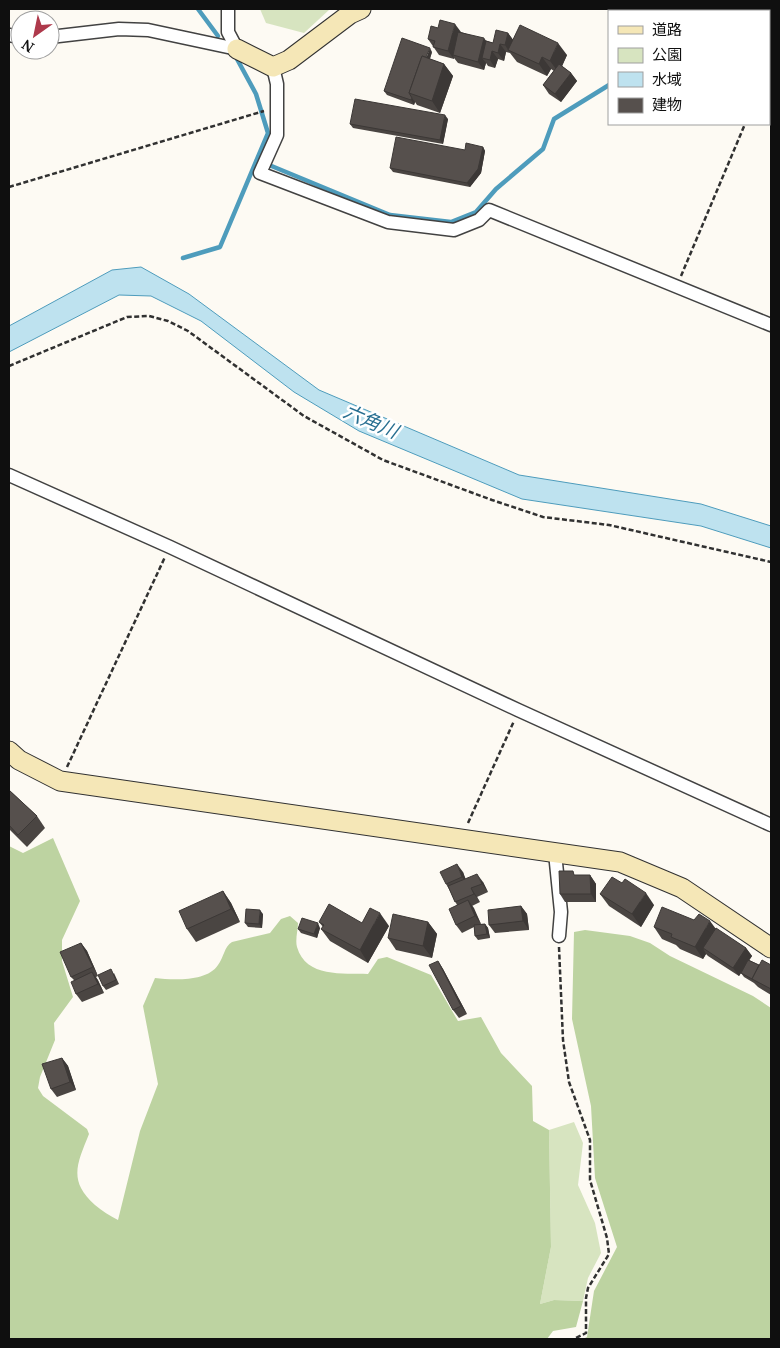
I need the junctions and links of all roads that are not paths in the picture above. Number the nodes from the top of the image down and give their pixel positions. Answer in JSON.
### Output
{"nodes":[{"id":1,"x":228,"y":9,"type":"edge"},
{"id":2,"x":361,"y":9,"type":"edge"},
{"id":3,"x":60,"y":36,"type":"edge"},
{"id":4,"x":237,"y":49,"type":"junction"},
{"id":5,"x":273,"y":67,"type":"junction"},
{"id":6,"x":771,"y":326,"type":"edge"},
{"id":7,"x":9,"y":475,"type":"edge"},
{"id":8,"x":9,"y":751,"type":"edge"},
{"id":9,"x":771,"y":825,"type":"edge"},
{"id":10,"x":555,"y":853,"type":"junction"},
{"id":11,"x":559,"y":936,"type":"road end"},
{"id":12,"x":771,"y":948,"type":"edge"}],
"edges":[{"from":1,"to":4,"type":"street"},
{"from":2,"to":5,"type":"street"},
{"from":3,"to":4,"type":"street"},
{"from":4,"to":5,"type":"street"},
{"from":5,"to":6,"type":"street"},
{"from":7,"to":9,"type":"street"},
{"from":8,"to":10,"type":"street"},
{"from":10,"to":11,"type":"street"},
{"from":10,"to":12,"type":"street"}]}
